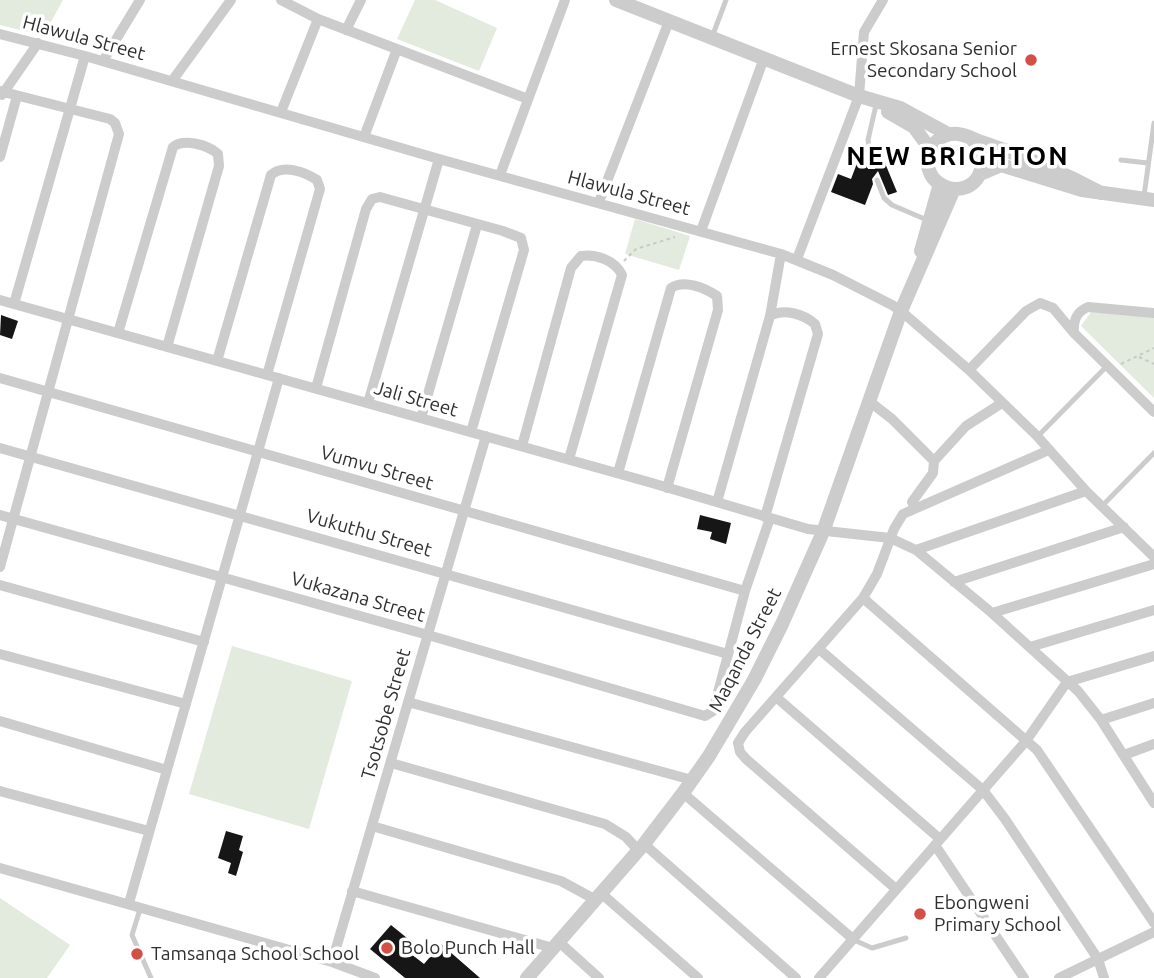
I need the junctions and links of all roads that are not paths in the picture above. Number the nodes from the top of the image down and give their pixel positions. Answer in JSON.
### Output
{"nodes":[{"id":1,"x":140,"y":0,"type":"edge"},
{"id":2,"x":231,"y":0,"type":"edge"},
{"id":3,"x":281,"y":0,"type":"edge"},
{"id":4,"x":361,"y":0,"type":"edge"},
{"id":5,"x":565,"y":0,"type":"edge"},
{"id":6,"x":616,"y":0,"type":"edge"},
{"id":7,"x":726,"y":0,"type":"edge"},
{"id":8,"x":883,"y":0,"type":"edge"},
{"id":9,"x":318,"y":19,"type":"junction"},
{"id":10,"x":669,"y":21,"type":"junction"},
{"id":11,"x":346,"y":30,"type":"junction"},
{"id":12,"x":0,"y":34,"type":"edge"},
{"id":13,"x":712,"y":37,"type":"junction"},
{"id":14,"x":38,"y":43,"type":"junction"},
{"id":15,"x":397,"y":49,"type":"junction"},
{"id":16,"x":85,"y":56,"type":"junction"},
{"id":17,"x":764,"y":58,"type":"junction"},
{"id":18,"x":103,"y":61,"type":"junction"},
{"id":19,"x":172,"y":81,"type":"junction"},
{"id":20,"x":1,"y":94,"type":"edge"},
{"id":21,"x":17,"y":96,"type":"junction"},
{"id":22,"x":859,"y":96,"type":"junction"},
{"id":23,"x":528,"y":99,"type":"junction"},
{"id":24,"x":876,"y":105,"type":"junction"},
{"id":25,"x":70,"y":110,"type":"junction"},
{"id":26,"x":281,"y":112,"type":"junction"},
{"id":27,"x":1154,"y":123,"type":"edge"},
{"id":28,"x":948,"y":134,"type":"junction"},
{"id":29,"x":365,"y":137,"type":"junction"},
{"id":30,"x":971,"y":138,"type":"junction"},
{"id":31,"x":930,"y":149,"type":"junction"},
{"id":32,"x":0,"y":157,"type":"edge"},
{"id":33,"x":439,"y":159,"type":"junction"},
{"id":34,"x":1121,"y":160,"type":"dead end"},
{"id":35,"x":1148,"y":163,"type":"junction"},
{"id":36,"x":871,"y":165,"type":"dead end"},
{"id":37,"x":980,"y":174,"type":"junction"},
{"id":38,"x":500,"y":175,"type":"junction"},
{"id":39,"x":877,"y":180,"type":"dead end"},
{"id":40,"x":940,"y":184,"type":"junction"},
{"id":41,"x":954,"y":189,"type":"junction"},
{"id":42,"x":1101,"y":193,"type":"junction"},
{"id":43,"x":1149,"y":200,"type":"edge"},
{"id":44,"x":599,"y":202,"type":"junction"},
{"id":45,"x":423,"y":209,"type":"junction"},
{"id":46,"x":935,"y":222,"type":"junction"},
{"id":47,"x":477,"y":225,"type":"junction"},
{"id":48,"x":696,"y":230,"type":"junction"},
{"id":49,"x":781,"y":254,"type":"junction"},
{"id":50,"x":797,"y":259,"type":"junction"},
{"id":51,"x":0,"y":300,"type":"edge"},
{"id":52,"x":14,"y":304,"type":"junction"},
{"id":53,"x":901,"y":311,"type":"junction"},
{"id":54,"x":1154,"y":313,"type":"edge"},
{"id":55,"x":770,"y":316,"type":"junction"},
{"id":56,"x":68,"y":319,"type":"junction"},
{"id":57,"x":1074,"y":332,"type":"junction"},
{"id":58,"x":118,"y":333,"type":"junction"},
{"id":59,"x":167,"y":346,"type":"junction"},
{"id":60,"x":217,"y":361,"type":"junction"},
{"id":61,"x":1112,"y":366,"type":"junction"},
{"id":62,"x":969,"y":370,"type":"junction"},
{"id":63,"x":267,"y":375,"type":"junction"},
{"id":64,"x":0,"y":378,"type":"edge"},
{"id":65,"x":279,"y":378,"type":"junction"},
{"id":66,"x":316,"y":388,"type":"junction"},
{"id":67,"x":49,"y":393,"type":"junction"},
{"id":68,"x":869,"y":401,"type":"junction"},
{"id":69,"x":368,"y":403,"type":"junction"},
{"id":70,"x":1002,"y":403,"type":"junction"},
{"id":71,"x":1154,"y":411,"type":"edge"},
{"id":72,"x":421,"y":418,"type":"junction"},
{"id":73,"x":471,"y":432,"type":"junction"},
{"id":74,"x":486,"y":436,"type":"junction"},
{"id":75,"x":1037,"y":436,"type":"junction"},
{"id":76,"x":522,"y":446,"type":"junction"},
{"id":77,"x":0,"y":448,"type":"edge"},
{"id":78,"x":1049,"y":450,"type":"junction"},
{"id":79,"x":257,"y":452,"type":"junction"},
{"id":80,"x":1154,"y":453,"type":"edge"},
{"id":81,"x":32,"y":457,"type":"junction"},
{"id":82,"x":569,"y":459,"type":"junction"},
{"id":83,"x":934,"y":461,"type":"junction"},
{"id":84,"x":618,"y":473,"type":"junction"},
{"id":85,"x":667,"y":488,"type":"junction"},
{"id":86,"x":1086,"y":491,"type":"junction"},
{"id":87,"x":717,"y":502,"type":"junction"},
{"id":88,"x":1103,"y":505,"type":"junction"},
{"id":89,"x":914,"y":507,"type":"junction"},
{"id":90,"x":464,"y":511,"type":"junction"},
{"id":91,"x":0,"y":515,"type":"edge"},
{"id":92,"x":240,"y":515,"type":"junction"},
{"id":93,"x":767,"y":518,"type":"junction"},
{"id":94,"x":14,"y":519,"type":"junction"},
{"id":95,"x":1124,"y":527,"type":"junction"},
{"id":96,"x":823,"y":532,"type":"junction"},
{"id":97,"x":890,"y":538,"type":"junction"},
{"id":98,"x":916,"y":550,"type":"junction"},
{"id":99,"x":1154,"y":557,"type":"edge"},
{"id":100,"x":1154,"y":564,"type":"edge"},
{"id":101,"x":0,"y":568,"type":"edge"},
{"id":102,"x":446,"y":573,"type":"junction"},
{"id":103,"x":222,"y":577,"type":"junction"},
{"id":104,"x":954,"y":582,"type":"junction"},
{"id":105,"x":0,"y":585,"type":"edge"},
{"id":106,"x":745,"y":591,"type":"junction"},
{"id":107,"x":863,"y":598,"type":"junction"},
{"id":108,"x":1154,"y":610,"type":"edge"},
{"id":109,"x":992,"y":614,"type":"junction"},
{"id":110,"x":428,"y":635,"type":"junction"},
{"id":111,"x":204,"y":642,"type":"junction"},
{"id":112,"x":1030,"y":647,"type":"junction"},
{"id":113,"x":818,"y":649,"type":"junction"},
{"id":114,"x":0,"y":653,"type":"edge"},
{"id":115,"x":728,"y":654,"type":"junction"},
{"id":116,"x":1154,"y":656,"type":"edge"},
{"id":117,"x":1067,"y":682,"type":"junction"},
{"id":118,"x":776,"y":697,"type":"junction"},
{"id":119,"x":408,"y":702,"type":"junction"},
{"id":120,"x":1154,"y":703,"type":"edge"},
{"id":121,"x":186,"y":704,"type":"junction"},
{"id":122,"x":1101,"y":720,"type":"junction"},
{"id":123,"x":0,"y":721,"type":"edge"},
{"id":124,"x":1026,"y":741,"type":"junction"},
{"id":125,"x":1154,"y":744,"type":"edge"},
{"id":126,"x":1124,"y":755,"type":"junction"},
{"id":127,"x":391,"y":763,"type":"junction"},
{"id":128,"x":167,"y":770,"type":"junction"},
{"id":129,"x":692,"y":780,"type":"junction"},
{"id":130,"x":983,"y":790,"type":"junction"},
{"id":131,"x":0,"y":791,"type":"edge"},
{"id":132,"x":683,"y":793,"type":"junction"},
{"id":133,"x":1153,"y":799,"type":"edge"},
{"id":134,"x":372,"y":825,"type":"junction"},
{"id":135,"x":149,"y":831,"type":"junction"},
{"id":136,"x":937,"y":842,"type":"junction"},
{"id":137,"x":641,"y":847,"type":"junction"},
{"id":138,"x":0,"y":867,"type":"edge"},
{"id":139,"x":896,"y":889,"type":"junction"},
{"id":140,"x":352,"y":891,"type":"junction"},
{"id":141,"x":599,"y":897,"type":"junction"},
{"id":142,"x":129,"y":903,"type":"junction"},
{"id":143,"x":141,"y":906,"type":"junction"},
{"id":144,"x":1154,"y":923,"type":"edge"},
{"id":145,"x":1154,"y":932,"type":"edge"},
{"id":146,"x":906,"y":938,"type":"dead end"},
{"id":147,"x":853,"y":939,"type":"junction"},
{"id":148,"x":556,"y":945,"type":"junction"},
{"id":149,"x":1098,"y":959,"type":"junction"},
{"id":150,"x":332,"y":962,"type":"junction"},
{"id":151,"x":151,"y":978,"type":"edge"},
{"id":152,"x":375,"y":978,"type":"edge"},
{"id":153,"x":527,"y":978,"type":"edge"},
{"id":154,"x":599,"y":978,"type":"edge"},
{"id":155,"x":698,"y":978,"type":"edge"},
{"id":156,"x":796,"y":978,"type":"edge"},
{"id":157,"x":819,"y":978,"type":"edge"},
{"id":158,"x":1024,"y":978,"type":"edge"},
{"id":159,"x":1059,"y":978,"type":"edge"},
{"id":160,"x":1104,"y":978,"type":"edge"}],
"edges":[{"from":1,"to":18,"type":"street"},
{"from":2,"to":19,"type":"street"},
{"from":3,"to":9,"type":"street"},
{"from":4,"to":11,"type":"street"},
{"from":5,"to":23,"type":"street"},
{"from":6,"to":10,"type":"street"},
{"from":7,"to":13,"type":"lane"},
{"from":8,"to":22,"type":"street"},
{"from":9,"to":11,"type":"street"},
{"from":9,"to":26,"type":"street"},
{"from":10,"to":13,"type":"street"},
{"from":10,"to":44,"type":"street"},
{"from":11,"to":15,"type":"street"},
{"from":12,"to":14,"type":"street","name":"Hlawula Street"},
{"from":13,"to":17,"type":"street"},
{"from":14,"to":16,"type":"street","name":"Hlawula Street"},
{"from":14,"to":20,"type":"street"},
{"from":15,"to":23,"type":"street"},
{"from":15,"to":29,"type":"street"},
{"from":16,"to":18,"type":"street","name":"Hlawula Street"},
{"from":16,"to":25,"type":"street"},
{"from":17,"to":22,"type":"street"},
{"from":17,"to":48,"type":"street"},
{"from":18,"to":19,"type":"street","name":"Hlawula Street"},
{"from":19,"to":26,"type":"street","name":"Hlawula Street"},
{"from":20,"to":21,"type":"street"},
{"from":21,"to":25,"type":"street"},
{"from":21,"to":32,"type":"street"},
{"from":22,"to":24,"type":"street"},
{"from":22,"to":28,"type":"street"},
{"from":22,"to":50,"type":"street"},
{"from":23,"to":38,"type":"street"},
{"from":24,"to":31,"type":"street"},
{"from":24,"to":36,"type":"lane"},
{"from":25,"to":52,"type":"street"},
{"from":25,"to":56,"type":"street"},
{"from":26,"to":29,"type":"street","name":"Hlawula Street"},
{"from":27,"to":35,"type":"lane"},
{"from":28,"to":30,"type":"street"},
{"from":28,"to":31,"type":"street"},
{"from":29,"to":33,"type":"street","name":"Hlawula Street"},
{"from":30,"to":37,"type":"street"},
{"from":30,"to":42,"type":"street"},
{"from":31,"to":40,"type":"street"},
{"from":33,"to":38,"type":"street","name":"Hlawula Street"},
{"from":33,"to":45,"type":"street"},
{"from":34,"to":35,"type":"lane"},
{"from":35,"to":43,"type":"lane"},
{"from":37,"to":41,"type":"street"},
{"from":37,"to":42,"type":"street"},
{"from":38,"to":44,"type":"street","name":"Hlawula Street"},
{"from":39,"to":46,"type":"lane"},
{"from":40,"to":41,"type":"street"},
{"from":40,"to":46,"type":"street","name":"Maqanda Street"},
{"from":41,"to":46,"type":"street","name":"Maqanda Street"},
{"from":42,"to":43,"type":"street"},
{"from":44,"to":48,"type":"street","name":"Hlawula Street"},
{"from":45,"to":47,"type":"street"},
{"from":45,"to":66,"type":"street"},
{"from":45,"to":69,"type":"street"},
{"from":46,"to":53,"type":"street","name":"Maqanda Street"},
{"from":47,"to":72,"type":"street"},
{"from":47,"to":73,"type":"street"},
{"from":48,"to":49,"type":"street","name":"Hlawula Street"},
{"from":49,"to":50,"type":"street","name":"Hlawula Street"},
{"from":49,"to":55,"type":"street"},
{"from":50,"to":53,"type":"street","name":"Hlawula Street"},
{"from":51,"to":52,"type":"street","name":"Jali Street"},
{"from":52,"to":56,"type":"street","name":"Jali Street"},
{"from":53,"to":62,"type":"street","name":"Hlawula Street"},
{"from":53,"to":68,"type":"street","name":"Maqanda Street"},
{"from":54,"to":57,"type":"street"},
{"from":55,"to":87,"type":"street"},
{"from":55,"to":93,"type":"street"},
{"from":56,"to":58,"type":"street","name":"Jali Street"},
{"from":56,"to":67,"type":"street"},
{"from":57,"to":61,"type":"street"},
{"from":57,"to":62,"type":"street"},
{"from":58,"to":59,"type":"street","name":"Jali Street"},
{"from":58,"to":59,"type":"street"},
{"from":59,"to":60,"type":"street","name":"Jali Street"},
{"from":60,"to":63,"type":"street","name":"Jali Street"},
{"from":60,"to":63,"type":"street"},
{"from":61,"to":71,"type":"street"},
{"from":61,"to":75,"type":"lane"},
{"from":62,"to":70,"type":"street","name":"Hlawula Street"},
{"from":63,"to":65,"type":"street","name":"Jali Street"},
{"from":64,"to":67,"type":"street","name":"Vumvu Street"},
{"from":65,"to":66,"type":"street","name":"Jali Street"},
{"from":65,"to":79,"type":"street"},
{"from":66,"to":69,"type":"street","name":"Jali Street"},
{"from":67,"to":79,"type":"street","name":"Vumvu Street"},
{"from":67,"to":81,"type":"street"},
{"from":68,"to":83,"type":"street"},
{"from":68,"to":96,"type":"street","name":"Maqanda Street"},
{"from":69,"to":72,"type":"street","name":"Jali Street"},
{"from":70,"to":75,"type":"street","name":"Hlawula Street"},
{"from":70,"to":83,"type":"street"},
{"from":72,"to":73,"type":"street","name":"Jali Street"},
{"from":73,"to":74,"type":"street","name":"Jali Street"},
{"from":74,"to":76,"type":"street","name":"Jali Street"},
{"from":74,"to":90,"type":"street","name":"Tsotsobe Street"},
{"from":75,"to":78,"type":"street","name":"Hlawula Street"},
{"from":76,"to":82,"type":"street","name":"Jali Street"},
{"from":76,"to":82,"type":"street"},
{"from":77,"to":81,"type":"street","name":"Vukuthu Street"},
{"from":78,"to":86,"type":"street","name":"Hlawula Street"},
{"from":78,"to":89,"type":"street"},
{"from":79,"to":90,"type":"street","name":"Vumvu Street"},
{"from":79,"to":92,"type":"street"},
{"from":80,"to":88,"type":"lane"},
{"from":81,"to":92,"type":"street","name":"Vukuthu Street"},
{"from":81,"to":94,"type":"street"},
{"from":82,"to":84,"type":"street","name":"Jali Street"},
{"from":83,"to":89,"type":"street"},
{"from":84,"to":85,"type":"street","name":"Jali Street"},
{"from":84,"to":85,"type":"street"},
{"from":85,"to":87,"type":"street","name":"Jali Street"},
{"from":86,"to":88,"type":"street","name":"Hlawula Street"},
{"from":86,"to":98,"type":"street"},
{"from":87,"to":93,"type":"street","name":"Jali Street"},
{"from":88,"to":95,"type":"street","name":"Hlawula Street"},
{"from":89,"to":97,"type":"street"},
{"from":90,"to":102,"type":"street","name":"Tsotsobe Street"},
{"from":90,"to":106,"type":"street","name":"Vumvu Street"},
{"from":91,"to":94,"type":"street","name":"Vukazana Street"},
{"from":92,"to":102,"type":"street","name":"Vukuthu Street"},
{"from":92,"to":103,"type":"street"},
{"from":93,"to":96,"type":"street","name":"Jali Street"},
{"from":93,"to":106,"type":"street"},
{"from":94,"to":101,"type":"street"},
{"from":94,"to":103,"type":"street","name":"Vukazana Street"},
{"from":95,"to":99,"type":"street","name":"Hlawula Street"},
{"from":95,"to":104,"type":"street"},
{"from":96,"to":97,"type":"street","name":"Jali Street"},
{"from":96,"to":129,"type":"street","name":"Maqanda Street"},
{"from":97,"to":98,"type":"street","name":"Jali Street"},
{"from":97,"to":107,"type":"street"},
{"from":98,"to":104,"type":"street","name":"Jali Street"},
{"from":100,"to":109,"type":"street"},
{"from":102,"to":110,"type":"street","name":"Tsotsobe Street"},
{"from":102,"to":115,"type":"street","name":"Vukuthu Street"},
{"from":103,"to":110,"type":"street","name":"Vukazana Street"},
{"from":103,"to":111,"type":"street"},
{"from":104,"to":109,"type":"street","name":"Jali Street"},
{"from":105,"to":111,"type":"street"},
{"from":106,"to":115,"type":"street"},
{"from":107,"to":113,"type":"street"},
{"from":107,"to":124,"type":"street"},
{"from":108,"to":112,"type":"street"},
{"from":109,"to":112,"type":"street","name":"Jali Street"},
{"from":110,"to":115,"type":"street","name":"Vukazana Street"},
{"from":110,"to":119,"type":"street","name":"Tsotsobe Street"},
{"from":111,"to":121,"type":"street"},
{"from":112,"to":117,"type":"street","name":"Jali Street"},
{"from":113,"to":118,"type":"street"},
{"from":113,"to":130,"type":"street"},
{"from":114,"to":121,"type":"street"},
{"from":116,"to":117,"type":"street"},
{"from":117,"to":122,"type":"street","name":"Jali Street"},
{"from":117,"to":124,"type":"street"},
{"from":118,"to":136,"type":"street"},
{"from":118,"to":139,"type":"street"},
{"from":119,"to":127,"type":"street","name":"Tsotsobe Street"},
{"from":119,"to":129,"type":"street"},
{"from":120,"to":122,"type":"street"},
{"from":121,"to":128,"type":"street"},
{"from":122,"to":126,"type":"street","name":"Jali Street"},
{"from":123,"to":128,"type":"street"},
{"from":124,"to":130,"type":"street"},
{"from":124,"to":144,"type":"street"},
{"from":125,"to":126,"type":"street"},
{"from":126,"to":133,"type":"street","name":"Jali Street"},
{"from":127,"to":134,"type":"street","name":"Tsotsobe Street"},
{"from":127,"to":137,"type":"street"},
{"from":128,"to":135,"type":"street"},
{"from":129,"to":132,"type":"street","name":"Maqanda Street"},
{"from":130,"to":136,"type":"street"},
{"from":130,"to":149,"type":"street"},
{"from":131,"to":135,"type":"street"},
{"from":132,"to":137,"type":"street","name":"Maqanda Street"},
{"from":132,"to":147,"type":"street"},
{"from":134,"to":140,"type":"street","name":"Tsotsobe Street"},
{"from":134,"to":141,"type":"street"},
{"from":135,"to":142,"type":"street"},
{"from":136,"to":139,"type":"street"},
{"from":136,"to":158,"type":"street"},
{"from":137,"to":141,"type":"street","name":"Maqanda Street"},
{"from":137,"to":156,"type":"street"},
{"from":138,"to":142,"type":"street"},
{"from":139,"to":147,"type":"street"},
{"from":140,"to":148,"type":"street"},
{"from":140,"to":150,"type":"street","name":"Tsotsobe Street"},
{"from":141,"to":148,"type":"street","name":"Maqanda Street"},
{"from":141,"to":155,"type":"street"},
{"from":142,"to":143,"type":"street"},
{"from":143,"to":150,"type":"street"},
{"from":143,"to":151,"type":"lane"},
{"from":145,"to":149,"type":"street"},
{"from":146,"to":147,"type":"lane"},
{"from":147,"to":157,"type":"street"},
{"from":148,"to":153,"type":"street","name":"Maqanda Street"},
{"from":148,"to":154,"type":"street"},
{"from":149,"to":159,"type":"street"},
{"from":149,"to":160,"type":"street"},
{"from":150,"to":152,"type":"street"}]}
